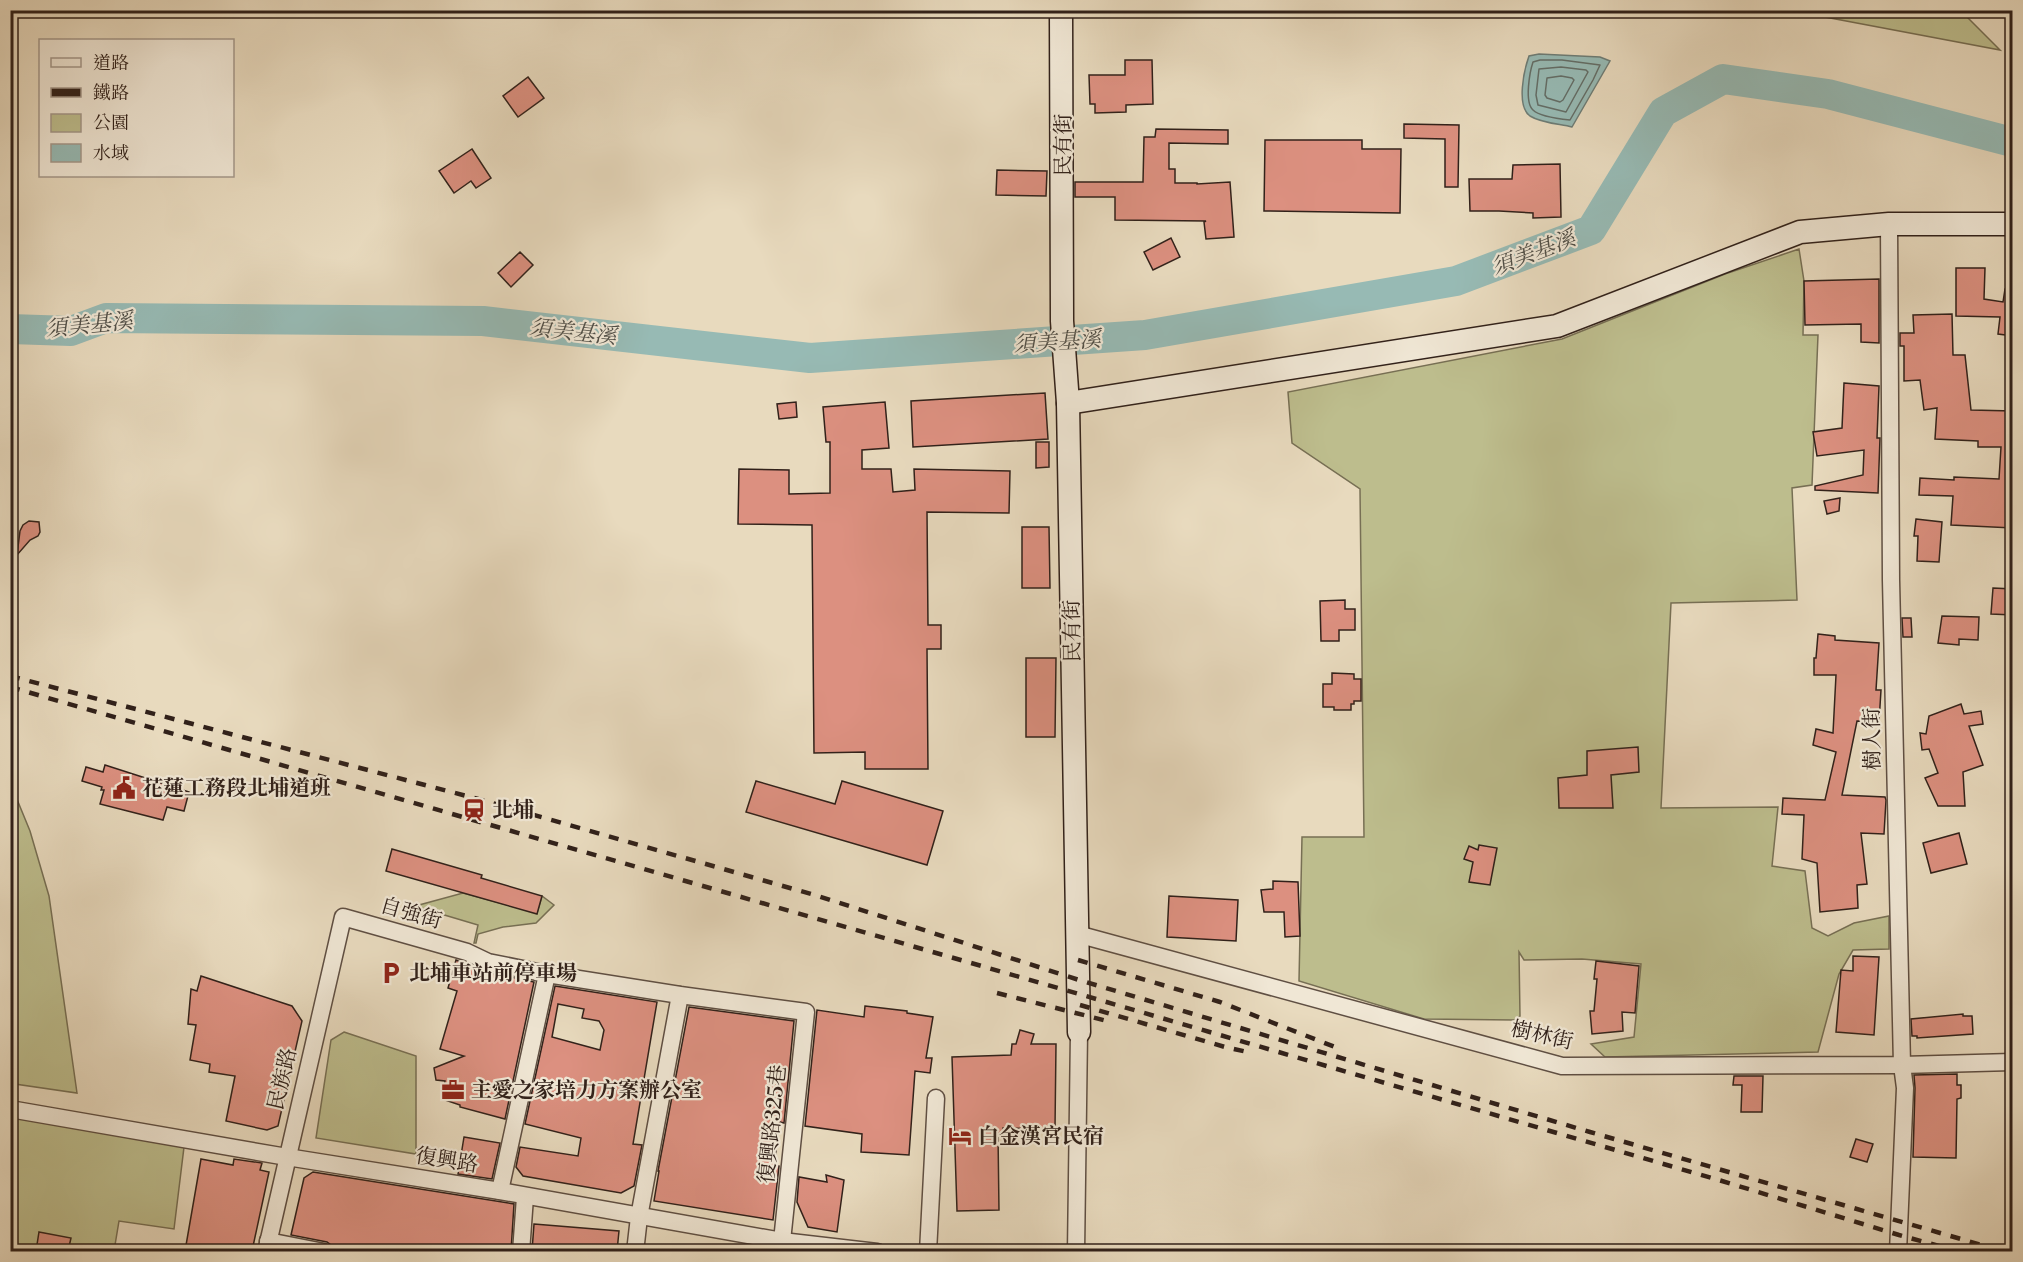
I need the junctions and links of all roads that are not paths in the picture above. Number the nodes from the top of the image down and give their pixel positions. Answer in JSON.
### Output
{"nodes":[{"id":1,"x":1061,"y":10,"type":"edge"},
{"id":2,"x":1889,"y":224,"type":"junction"},
{"id":3,"x":2013,"y":224,"type":"edge"},
{"id":4,"x":1067,"y":393,"type":"junction"},
{"id":5,"x":344,"y":916,"type":"joint"},
{"id":6,"x":1077,"y":934,"type":"junction"},
{"id":7,"x":547,"y":974,"type":"junction"},
{"id":8,"x":680,"y":995,"type":"junction"},
{"id":9,"x":806,"y":1012,"type":"joint"},
{"id":10,"x":1079,"y":1032,"type":"joint"},
{"id":11,"x":2013,"y":1062,"type":"edge"},
{"id":12,"x":1902,"y":1065,"type":"junction"},
{"id":13,"x":936,"y":1098,"type":"dead end"},
{"id":14,"x":10,"y":1109,"type":"edge"},
{"id":15,"x":287,"y":1157,"type":"junction"},
{"id":16,"x":500,"y":1191,"type":"junction"},
{"id":17,"x":525,"y":1197,"type":"junction"},
{"id":18,"x":639,"y":1216,"type":"junction"},
{"id":19,"x":782,"y":1241,"type":"junction"},
{"id":20,"x":267,"y":1246,"type":"edge"},
{"id":21,"x":324,"y":1251,"type":"edge"},
{"id":22,"x":521,"y":1251,"type":"edge"},
{"id":23,"x":635,"y":1251,"type":"edge"},
{"id":24,"x":877,"y":1251,"type":"edge"},
{"id":25,"x":928,"y":1251,"type":"edge"},
{"id":26,"x":1076,"y":1251,"type":"edge"},
{"id":27,"x":1899,"y":1251,"type":"edge"}],
"edges":[{"from":1,"to":4,"type":"street","name":"民有街"},
{"from":2,"to":3,"type":"street"},
{"from":2,"to":4,"type":"street"},
{"from":2,"to":12,"type":"street","name":"樹人街"},
{"from":4,"to":6,"type":"street","name":"民有街"},
{"from":5,"to":7,"type":"street","name":"自強街"},
{"from":5,"to":15,"type":"street","name":"民族路"},
{"from":6,"to":10,"type":"street","name":"民有街"},
{"from":6,"to":12,"type":"street","name":"樹林街"},
{"from":7,"to":8,"type":"street","name":"自強街"},
{"from":7,"to":16,"type":"street"},
{"from":8,"to":9,"type":"street","name":"自強街"},
{"from":8,"to":18,"type":"street"},
{"from":9,"to":19,"type":"street","name":"復興路325巷"},
{"from":10,"to":26,"type":"street","name":"民有街"},
{"from":11,"to":12,"type":"street","name":"樹林街"},
{"from":12,"to":27,"type":"street","name":"樹人街"},
{"from":13,"to":25,"type":"street"},
{"from":14,"to":15,"type":"street","name":"復興路"},
{"from":15,"to":16,"type":"street","name":"復興路"},
{"from":15,"to":20,"type":"street","name":"民族路"},
{"from":16,"to":17,"type":"street","name":"復興路"},
{"from":17,"to":18,"type":"street","name":"復興路"},
{"from":17,"to":22,"type":"street"},
{"from":18,"to":19,"type":"street","name":"復興路"},
{"from":18,"to":23,"type":"street"},
{"from":19,"to":24,"type":"street","name":"復興路"},
{"from":20,"to":21,"type":"street"}]}
